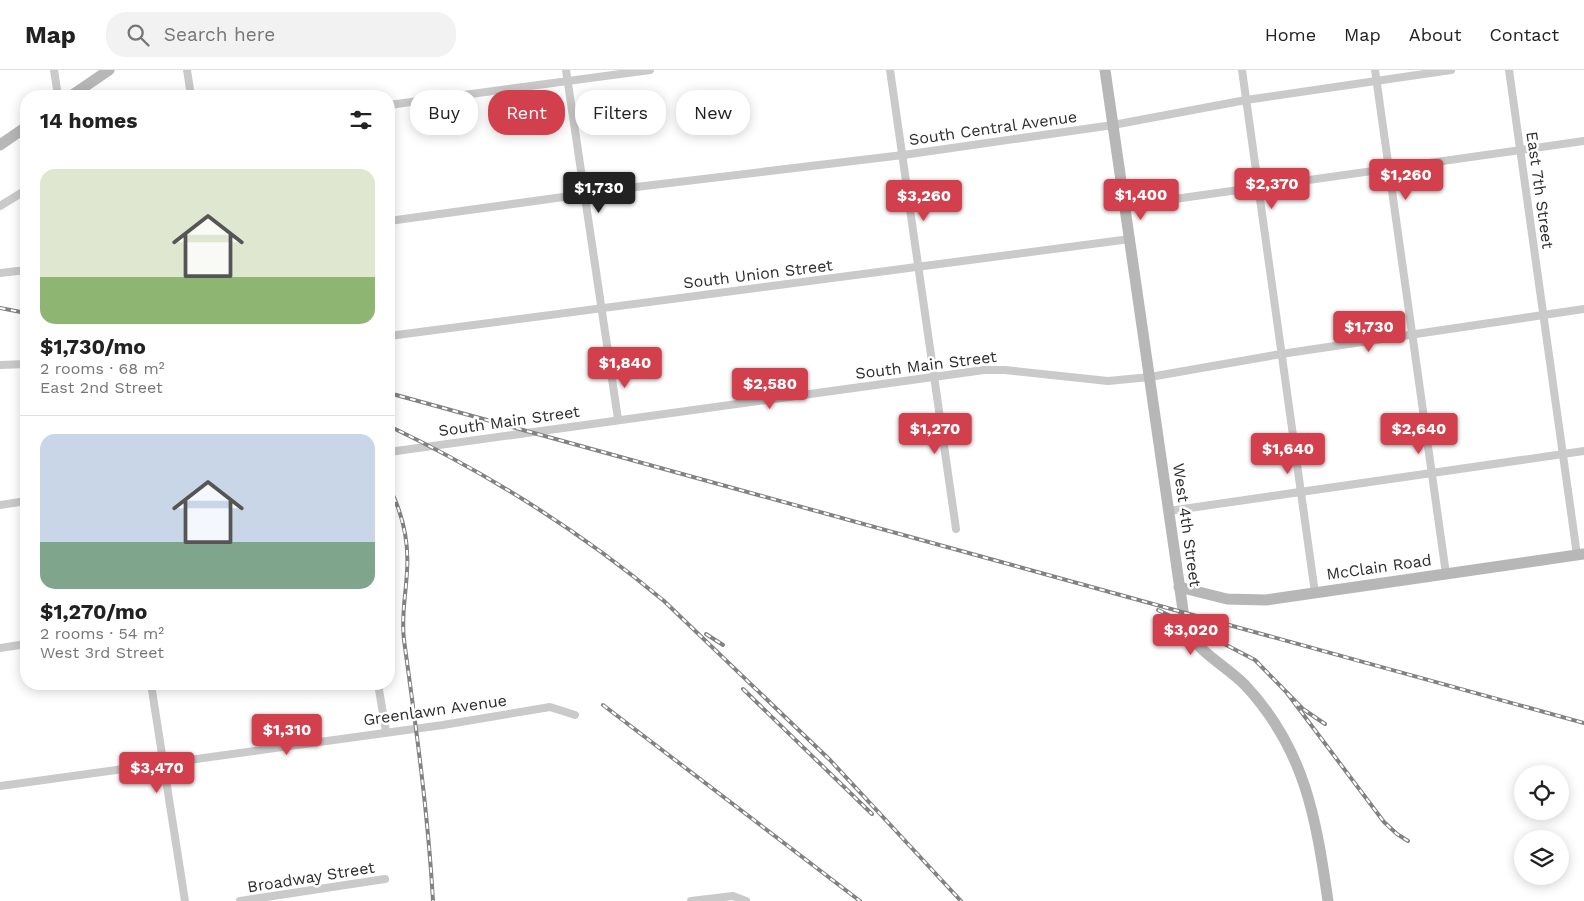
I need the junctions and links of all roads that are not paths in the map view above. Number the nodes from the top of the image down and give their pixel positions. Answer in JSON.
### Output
{"nodes":[{"id":1,"x":54,"y":70,"type":"edge"},
{"id":2,"x":109,"y":70,"type":"edge"},
{"id":3,"x":187,"y":70,"type":"edge"},
{"id":4,"x":566,"y":70,"type":"edge"},
{"id":5,"x":650,"y":70,"type":"edge"},
{"id":6,"x":890,"y":70,"type":"edge"},
{"id":7,"x":1105,"y":70,"type":"edge"},
{"id":8,"x":1242,"y":70,"type":"edge"},
{"id":9,"x":1375,"y":70,"type":"edge"},
{"id":10,"x":1452,"y":70,"type":"edge"},
{"id":11,"x":1509,"y":70,"type":"edge"},
{"id":12,"x":1377,"y":80,"type":"junction"},
{"id":13,"x":568,"y":81,"type":"junction"},
{"id":14,"x":57,"y":90,"type":"edge"},
{"id":15,"x":80,"y":90,"type":"edge"},
{"id":16,"x":190,"y":90,"type":"edge"},
{"id":17,"x":1246,"y":100,"type":"junction"},
{"id":18,"x":395,"y":104,"type":"edge"},
{"id":19,"x":1113,"y":125,"type":"junction"},
{"id":20,"x":20,"y":131,"type":"edge"},
{"id":21,"x":1584,"y":141,"type":"edge"},
{"id":22,"x":0,"y":145,"type":"edge"},
{"id":23,"x":1520,"y":150,"type":"junction"},
{"id":24,"x":903,"y":155,"type":"junction"},
{"id":25,"x":1390,"y":168,"type":"junction"},
{"id":26,"x":1258,"y":187,"type":"junction"},
{"id":27,"x":20,"y":194,"type":"edge"},
{"id":28,"x":584,"y":194,"type":"junction"},
{"id":29,"x":0,"y":206,"type":"edge"},
{"id":30,"x":1125,"y":206,"type":"junction"},
{"id":31,"x":395,"y":220,"type":"edge"},
{"id":32,"x":1130,"y":239,"type":"junction"},
{"id":33,"x":919,"y":267,"type":"junction"},
{"id":34,"x":20,"y":271,"type":"edge"},
{"id":35,"x":0,"y":273,"type":"edge"},
{"id":36,"x":601,"y":308,"type":"junction"},
{"id":37,"x":1584,"y":309,"type":"edge"},
{"id":38,"x":1544,"y":314,"type":"junction"},
{"id":39,"x":1414,"y":334,"type":"junction"},
{"id":40,"x":395,"y":335,"type":"edge"},
{"id":41,"x":1281,"y":354,"type":"junction"},
{"id":42,"x":20,"y":364,"type":"edge"},
{"id":43,"x":0,"y":365,"type":"edge"},
{"id":44,"x":935,"y":377,"type":"junction"},
{"id":45,"x":1150,"y":377,"type":"junction"},
{"id":46,"x":618,"y":419,"type":"junction"},
{"id":47,"x":395,"y":451,"type":"edge"},
{"id":48,"x":1584,"y":451,"type":"edge"},
{"id":49,"x":1564,"y":454,"type":"junction"},
{"id":50,"x":1432,"y":474,"type":"junction"},
{"id":51,"x":1302,"y":493,"type":"junction"},
{"id":52,"x":20,"y":502,"type":"edge"},
{"id":53,"x":0,"y":505,"type":"edge"},
{"id":54,"x":1169,"y":511,"type":"junction"},
{"id":55,"x":956,"y":529,"type":"dead end"},
{"id":56,"x":1580,"y":554,"type":"edge"},
{"id":57,"x":1446,"y":574,"type":"junction"},
{"id":58,"x":1179,"y":587,"type":"junction"},
{"id":59,"x":1314,"y":593,"type":"junction"},
{"id":60,"x":20,"y":645,"type":"edge"},
{"id":61,"x":0,"y":648,"type":"edge"},
{"id":62,"x":152,"y":690,"type":"edge"},
{"id":63,"x":379,"y":690,"type":"edge"},
{"id":64,"x":575,"y":715,"type":"dead end"},
{"id":65,"x":386,"y":731,"type":"junction"},
{"id":66,"x":164,"y":762,"type":"junction"},
{"id":67,"x":0,"y":786,"type":"edge"},
{"id":68,"x":385,"y":879,"type":"dead end"},
{"id":69,"x":185,"y":901,"type":"edge"},
{"id":70,"x":240,"y":901,"type":"edge"},
{"id":71,"x":691,"y":901,"type":"edge"},
{"id":72,"x":746,"y":901,"type":"edge"},
{"id":73,"x":1328,"y":901,"type":"edge"}],
"edges":[{"from":1,"to":14,"type":"street"},
{"from":2,"to":15,"type":"street"},
{"from":3,"to":16,"type":"street"},
{"from":4,"to":13,"type":"street"},
{"from":5,"to":13,"type":"street"},
{"from":6,"to":24,"type":"street"},
{"from":7,"to":19,"type":"street","name":"West 4th Street"},
{"from":8,"to":17,"type":"street"},
{"from":9,"to":12,"type":"street"},
{"from":10,"to":12,"type":"street","name":"South Central Avenue"},
{"from":11,"to":23,"type":"street","name":"East 7th Street"},
{"from":12,"to":17,"type":"street","name":"South Central Avenue"},
{"from":12,"to":25,"type":"street"},
{"from":13,"to":18,"type":"street"},
{"from":13,"to":28,"type":"street"},
{"from":17,"to":19,"type":"street","name":"South Central Avenue"},
{"from":17,"to":26,"type":"street"},
{"from":19,"to":24,"type":"street","name":"South Central Avenue"},
{"from":19,"to":30,"type":"street","name":"West 4th Street"},
{"from":20,"to":22,"type":"street"},
{"from":21,"to":23,"type":"street"},
{"from":23,"to":25,"type":"street"},
{"from":23,"to":38,"type":"street","name":"East 7th Street"},
{"from":24,"to":28,"type":"street","name":"South Central Avenue"},
{"from":24,"to":33,"type":"street"},
{"from":25,"to":26,"type":"street"},
{"from":25,"to":39,"type":"street"},
{"from":26,"to":30,"type":"street"},
{"from":26,"to":41,"type":"street"},
{"from":27,"to":29,"type":"street"},
{"from":28,"to":31,"type":"street","name":"South Central Avenue"},
{"from":28,"to":36,"type":"street"},
{"from":30,"to":32,"type":"street","name":"West 4th Street"},
{"from":32,"to":33,"type":"street","name":"South Union Street"},
{"from":32,"to":45,"type":"street","name":"West 4th Street"},
{"from":33,"to":36,"type":"street","name":"South Union Street"},
{"from":33,"to":44,"type":"street"},
{"from":34,"to":35,"type":"street"},
{"from":36,"to":40,"type":"street","name":"South Union Street"},
{"from":36,"to":46,"type":"street"},
{"from":37,"to":38,"type":"street","name":"South Main Street"},
{"from":38,"to":39,"type":"street","name":"South Main Street"},
{"from":38,"to":49,"type":"street","name":"East 7th Street"},
{"from":39,"to":41,"type":"street","name":"South Main Street"},
{"from":39,"to":50,"type":"street"},
{"from":41,"to":45,"type":"street","name":"South Main Street"},
{"from":41,"to":51,"type":"street"},
{"from":42,"to":43,"type":"street"},
{"from":44,"to":45,"type":"street","name":"South Main Street"},
{"from":44,"to":46,"type":"street","name":"South Main Street"},
{"from":44,"to":55,"type":"street"},
{"from":45,"to":54,"type":"street","name":"West 4th Street"},
{"from":46,"to":47,"type":"street","name":"South Main Street"},
{"from":48,"to":49,"type":"street"},
{"from":49,"to":50,"type":"street"},
{"from":49,"to":56,"type":"street","name":"East 7th Street"},
{"from":50,"to":51,"type":"street"},
{"from":50,"to":57,"type":"street"},
{"from":51,"to":54,"type":"street"},
{"from":51,"to":59,"type":"street"},
{"from":52,"to":53,"type":"street"},
{"from":54,"to":58,"type":"street","name":"West 4th Street"},
{"from":56,"to":57,"type":"street","name":"McClain Road"},
{"from":57,"to":59,"type":"street","name":"McClain Road"},
{"from":58,"to":59,"type":"street","name":"McClain Road"},
{"from":58,"to":73,"type":"street","name":"West 4th Street"},
{"from":60,"to":61,"type":"street"},
{"from":62,"to":66,"type":"street"},
{"from":63,"to":65,"type":"street"},
{"from":64,"to":65,"type":"street","name":"Greenlawn Avenue"},
{"from":65,"to":66,"type":"street","name":"Greenlawn Avenue"},
{"from":66,"to":67,"type":"street","name":"Greenlawn Avenue"},
{"from":66,"to":69,"type":"street"},
{"from":68,"to":70,"type":"street","name":"Broadway Street"},
{"from":71,"to":72,"type":"street"}]}
